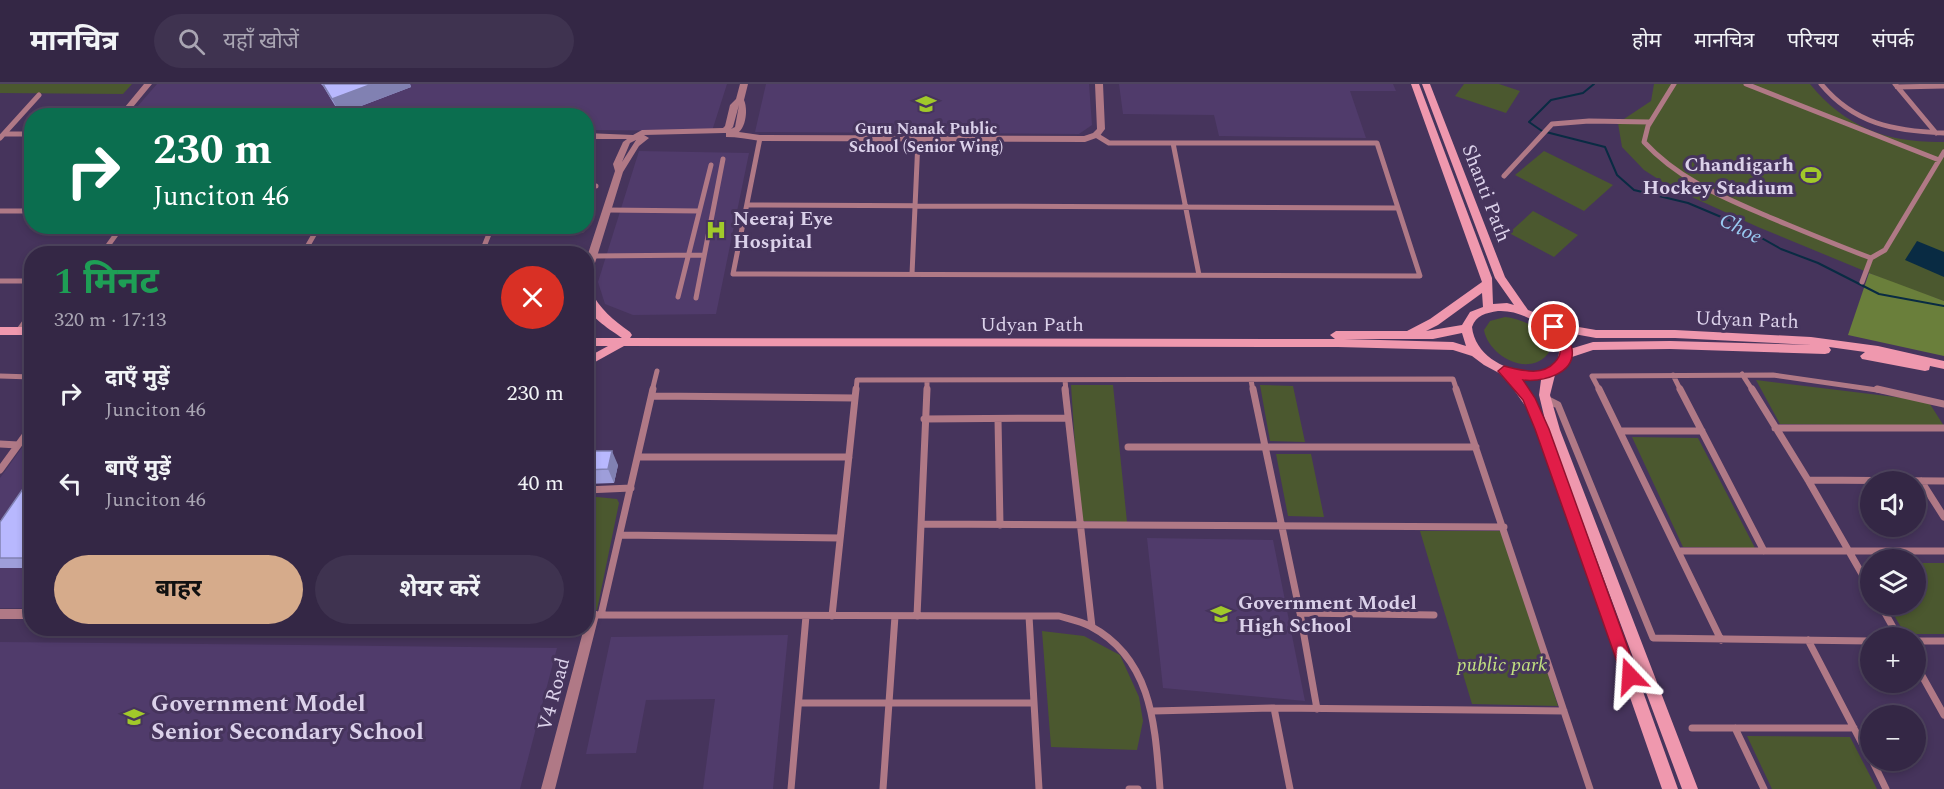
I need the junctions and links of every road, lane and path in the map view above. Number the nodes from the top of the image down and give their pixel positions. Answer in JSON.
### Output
{"nodes":[{"id":1,"x":148,"y":84,"type":"edge"},
{"id":2,"x":744,"y":84,"type":"edge"},
{"id":3,"x":1099,"y":84,"type":"edge"},
{"id":4,"x":1415,"y":84,"type":"edge"},
{"id":5,"x":1426,"y":84,"type":"edge"},
{"id":6,"x":1674,"y":84,"type":"edge"},
{"id":7,"x":1746,"y":84,"type":"edge"},
{"id":8,"x":1821,"y":84,"type":"edge"},
{"id":9,"x":1896,"y":85,"type":"edge"},
{"id":10,"x":1942,"y":85,"type":"edge"},
{"id":11,"x":39,"y":95,"type":"dead end"},
{"id":12,"x":27,"y":108,"type":"edge"},
{"id":13,"x":129,"y":108,"type":"edge"},
{"id":14,"x":24,"y":112,"type":"edge"},
{"id":15,"x":1649,"y":122,"type":"junction"},
{"id":16,"x":729,"y":132,"type":"junction"},
{"id":17,"x":1936,"y":133,"type":"junction"},
{"id":18,"x":1944,"y":133,"type":"edge"},
{"id":19,"x":24,"y":135,"type":"edge"},
{"id":20,"x":1096,"y":135,"type":"junction"},
{"id":21,"x":2,"y":136,"type":"edge"},
{"id":22,"x":594,"y":136,"type":"edge"},
{"id":23,"x":637,"y":138,"type":"junction"},
{"id":24,"x":760,"y":138,"type":"junction"},
{"id":25,"x":918,"y":140,"type":"junction"},
{"id":26,"x":1173,"y":143,"type":"junction"},
{"id":27,"x":1944,"y":152,"type":"edge"},
{"id":28,"x":723,"y":159,"type":"dead end"},
{"id":29,"x":1940,"y":160,"type":"junction"},
{"id":30,"x":711,"y":165,"type":"dead end"},
{"id":31,"x":1504,"y":176,"type":"dead end"},
{"id":32,"x":747,"y":205,"type":"junction"},
{"id":33,"x":917,"y":206,"type":"junction"},
{"id":34,"x":1185,"y":207,"type":"junction"},
{"id":35,"x":1397,"y":208,"type":"junction"},
{"id":36,"x":608,"y":210,"type":"junction"},
{"id":37,"x":0,"y":211,"type":"edge"},
{"id":38,"x":24,"y":211,"type":"edge"},
{"id":39,"x":699,"y":211,"type":"junction"},
{"id":40,"x":594,"y":253,"type":"edge"},
{"id":41,"x":703,"y":255,"type":"junction"},
{"id":42,"x":594,"y":256,"type":"edge"},
{"id":43,"x":688,"y":256,"type":"junction"},
{"id":44,"x":1871,"y":258,"type":"junction"},
{"id":45,"x":912,"y":274,"type":"junction"},
{"id":46,"x":1199,"y":276,"type":"junction"},
{"id":47,"x":0,"y":281,"type":"edge"},
{"id":48,"x":24,"y":281,"type":"edge"},
{"id":49,"x":1862,"y":282,"type":"dead end"},
{"id":50,"x":1488,"y":283,"type":"junction"},
{"id":51,"x":678,"y":297,"type":"dead end"},
{"id":52,"x":696,"y":298,"type":"dead end"},
{"id":53,"x":594,"y":308,"type":"edge"},
{"id":54,"x":1488,"y":308,"type":"junction"},
{"id":55,"x":1523,"y":310,"type":"junction"},
{"id":56,"x":24,"y":323,"type":"edge"},
{"id":57,"x":1549,"y":323,"type":"junction"},
{"id":58,"x":1467,"y":328,"type":"junction"},
{"id":59,"x":0,"y":331,"type":"edge"},
{"id":60,"x":18,"y":331,"type":"junction"},
{"id":61,"x":24,"y":331,"type":"edge"},
{"id":62,"x":594,"y":335,"type":"edge"},
{"id":63,"x":1410,"y":335,"type":"junction"},
{"id":64,"x":0,"y":338,"type":"edge"},
{"id":65,"x":626,"y":338,"type":"junction"},
{"id":66,"x":24,"y":339,"type":"edge"},
{"id":67,"x":594,"y":341,"type":"edge"},
{"id":68,"x":1477,"y":354,"type":"junction"},
{"id":69,"x":1566,"y":355,"type":"junction"},
{"id":70,"x":594,"y":358,"type":"edge"},
{"id":71,"x":1944,"y":365,"type":"edge"},
{"id":72,"x":657,"y":371,"type":"dead end"},
{"id":73,"x":1504,"y":371,"type":"junction"},
{"id":74,"x":1944,"y":372,"type":"edge"},
{"id":75,"x":1550,"y":373,"type":"junction"},
{"id":76,"x":1742,"y":374,"type":"junction"},
{"id":77,"x":1673,"y":375,"type":"junction"},
{"id":78,"x":0,"y":376,"type":"edge"},
{"id":79,"x":24,"y":376,"type":"edge"},
{"id":80,"x":927,"y":380,"type":"junction"},
{"id":81,"x":1065,"y":380,"type":"junction"},
{"id":82,"x":1251,"y":380,"type":"junction"},
{"id":83,"x":652,"y":396,"type":"junction"},
{"id":84,"x":855,"y":398,"type":"junction"},
{"id":85,"x":1544,"y":398,"type":"junction"},
{"id":86,"x":1941,"y":402,"type":"edge"},
{"id":87,"x":1944,"y":411,"type":"edge"},
{"id":88,"x":1067,"y":418,"type":"junction"},
{"id":89,"x":924,"y":419,"type":"junction"},
{"id":90,"x":998,"y":419,"type":"junction"},
{"id":91,"x":1775,"y":428,"type":"junction"},
{"id":92,"x":1944,"y":428,"type":"edge"},
{"id":93,"x":1621,"y":431,"type":"junction"},
{"id":94,"x":1702,"y":431,"type":"junction"},
{"id":95,"x":24,"y":436,"type":"edge"},
{"id":96,"x":0,"y":444,"type":"edge"},
{"id":97,"x":18,"y":444,"type":"junction"},
{"id":98,"x":1128,"y":447,"type":"dead end"},
{"id":99,"x":1264,"y":447,"type":"junction"},
{"id":100,"x":1476,"y":447,"type":"junction"},
{"id":101,"x":638,"y":457,"type":"junction"},
{"id":102,"x":849,"y":458,"type":"junction"},
{"id":103,"x":0,"y":470,"type":"edge"},
{"id":104,"x":1808,"y":480,"type":"junction"},
{"id":105,"x":1860,"y":480,"type":"edge"},
{"id":106,"x":1926,"y":481,"type":"edge"},
{"id":107,"x":1944,"y":481,"type":"edge"},
{"id":108,"x":631,"y":488,"type":"junction"},
{"id":109,"x":1926,"y":488,"type":"edge"},
{"id":110,"x":594,"y":490,"type":"edge"},
{"id":111,"x":1944,"y":517,"type":"edge"},
{"id":112,"x":921,"y":524,"type":"junction"},
{"id":113,"x":1000,"y":525,"type":"junction"},
{"id":114,"x":1082,"y":525,"type":"junction"},
{"id":115,"x":1282,"y":526,"type":"junction"},
{"id":116,"x":1504,"y":527,"type":"junction"},
{"id":117,"x":620,"y":535,"type":"junction"},
{"id":118,"x":840,"y":538,"type":"junction"},
{"id":119,"x":1678,"y":551,"type":"junction"},
{"id":120,"x":1764,"y":551,"type":"junction"},
{"id":121,"x":1849,"y":551,"type":"junction"},
{"id":122,"x":1944,"y":551,"type":"edge"},
{"id":123,"x":1860,"y":570,"type":"edge"},
{"id":124,"x":1300,"y":613,"type":"junction"},
{"id":125,"x":0,"y":614,"type":"edge"},
{"id":126,"x":24,"y":614,"type":"edge"},
{"id":127,"x":594,"y":615,"type":"edge"},
{"id":128,"x":1434,"y":615,"type":"dead end"},
{"id":129,"x":806,"y":616,"type":"junction"},
{"id":130,"x":832,"y":616,"type":"junction"},
{"id":131,"x":895,"y":616,"type":"junction"},
{"id":132,"x":917,"y":616,"type":"junction"},
{"id":133,"x":1029,"y":616,"type":"junction"},
{"id":134,"x":1092,"y":627,"type":"junction"},
{"id":135,"x":588,"y":636,"type":"edge"},
{"id":136,"x":1721,"y":640,"type":"junction"},
{"id":137,"x":1808,"y":640,"type":"junction"},
{"id":138,"x":1860,"y":641,"type":"edge"},
{"id":139,"x":1926,"y":641,"type":"edge"},
{"id":140,"x":1944,"y":641,"type":"edge"},
{"id":141,"x":1926,"y":683,"type":"edge"},
{"id":142,"x":799,"y":703,"type":"junction"},
{"id":143,"x":889,"y":703,"type":"junction"},
{"id":144,"x":1034,"y":703,"type":"junction"},
{"id":145,"x":1274,"y":708,"type":"junction"},
{"id":146,"x":1317,"y":708,"type":"junction"},
{"id":147,"x":1153,"y":711,"type":"junction"},
{"id":148,"x":1564,"y":711,"type":"junction"},
{"id":149,"x":1944,"y":715,"type":"edge"},
{"id":150,"x":1692,"y":728,"type":"dead end"},
{"id":151,"x":1735,"y":728,"type":"junction"},
{"id":152,"x":1854,"y":728,"type":"junction"},
{"id":153,"x":1860,"y":739,"type":"edge"},
{"id":154,"x":1877,"y":771,"type":"edge"},
{"id":155,"x":548,"y":789,"type":"edge"},
{"id":156,"x":791,"y":789,"type":"edge"},
{"id":157,"x":883,"y":789,"type":"edge"},
{"id":158,"x":1039,"y":789,"type":"edge"},
{"id":159,"x":1129,"y":789,"type":"edge"},
{"id":160,"x":1138,"y":789,"type":"edge"},
{"id":161,"x":1160,"y":789,"type":"edge"},
{"id":162,"x":1290,"y":789,"type":"edge"},
{"id":163,"x":1590,"y":789,"type":"edge"},
{"id":164,"x":1670,"y":789,"type":"edge"},
{"id":165,"x":1690,"y":789,"type":"edge"},
{"id":166,"x":1764,"y":789,"type":"edge"},
{"id":167,"x":1886,"y":789,"type":"edge"}],
"edges":[{"from":1,"to":13,"type":"street"},
{"from":2,"to":16,"type":"street"},
{"from":3,"to":20,"type":"street"},
{"from":4,"to":50,"type":"main road","name":"Shanti Path"},
{"from":5,"to":55,"type":"main road","name":"Shanti Path"},
{"from":6,"to":15,"type":"street"},
{"from":7,"to":29,"type":"street"},
{"from":8,"to":17,"type":"street"},
{"from":9,"to":10,"type":"street"},
{"from":9,"to":17,"type":"street"},
{"from":11,"to":12,"type":"street"},
{"from":14,"to":21,"type":"street"},
{"from":15,"to":31,"type":"street"},
{"from":15,"to":44,"type":"street"},
{"from":16,"to":23,"type":"street"},
{"from":16,"to":24,"type":"street"},
{"from":17,"to":18,"type":"street"},
{"from":19,"to":21,"type":"street"},
{"from":20,"to":25,"type":"street"},
{"from":20,"to":26,"type":"street"},
{"from":22,"to":23,"type":"street"},
{"from":23,"to":36,"type":"street"},
{"from":24,"to":25,"type":"street"},
{"from":24,"to":32,"type":"street"},
{"from":25,"to":33,"type":"street"},
{"from":26,"to":34,"type":"street"},
{"from":26,"to":35,"type":"street"},
{"from":27,"to":29,"type":"street"},
{"from":28,"to":41,"type":"street"},
{"from":29,"to":44,"type":"street"},
{"from":30,"to":39,"type":"street"},
{"from":32,"to":33,"type":"street"},
{"from":32,"to":45,"type":"street"},
{"from":33,"to":34,"type":"street"},
{"from":33,"to":45,"type":"street"},
{"from":34,"to":35,"type":"street"},
{"from":34,"to":46,"type":"street"},
{"from":35,"to":46,"type":"street"},
{"from":36,"to":39,"type":"street"},
{"from":36,"to":40,"type":"street"},
{"from":37,"to":38,"type":"street"},
{"from":39,"to":43,"type":"street"},
{"from":41,"to":43,"type":"street"},
{"from":41,"to":52,"type":"street"},
{"from":42,"to":43,"type":"street"},
{"from":43,"to":51,"type":"street"},
{"from":44,"to":49,"type":"street"},
{"from":45,"to":46,"type":"street"},
{"from":47,"to":48,"type":"street"},
{"from":50,"to":54,"type":"main road","name":"Shanti Path"},
{"from":50,"to":63,"type":"main road"},
{"from":53,"to":65,"type":"main road"},
{"from":54,"to":55,"type":"main road"},
{"from":54,"to":58,"type":"main road"},
{"from":55,"to":57,"type":"main road"},
{"from":56,"to":60,"type":"street"},
{"from":57,"to":69,"type":"main road"},
{"from":57,"to":71,"type":"main road","name":"Udyan Path"},
{"from":58,"to":63,"type":"main road","name":"Udyan Path"},
{"from":58,"to":68,"type":"main road"},
{"from":59,"to":60,"type":"main road"},
{"from":60,"to":61,"type":"main road"},
{"from":62,"to":65,"type":"main road","name":"Udyan Path"},
{"from":63,"to":65,"type":"main road","name":"Udyan Path"},
{"from":64,"to":66,"type":"main road"},
{"from":65,"to":67,"type":"main road","name":"Udyan Path"},
{"from":65,"to":68,"type":"main road","name":"Udyan Path"},
{"from":65,"to":70,"type":"main road"},
{"from":68,"to":73,"type":"main road"},
{"from":69,"to":74,"type":"main road","name":"Udyan Path"},
{"from":69,"to":75,"type":"main road"},
{"from":72,"to":83,"type":"street"},
{"from":73,"to":75,"type":"main road"},
{"from":73,"to":164,"type":"main road"},
{"from":75,"to":85,"type":"main road"},
{"from":76,"to":77,"type":"street"},
{"from":76,"to":86,"type":"street"},
{"from":76,"to":91,"type":"street"},
{"from":77,"to":93,"type":"street"},
{"from":77,"to":94,"type":"street"},
{"from":78,"to":79,"type":"street"},
{"from":80,"to":81,"type":"street"},
{"from":80,"to":84,"type":"street"},
{"from":80,"to":89,"type":"street"},
{"from":81,"to":82,"type":"street"},
{"from":81,"to":88,"type":"street"},
{"from":82,"to":99,"type":"street"},
{"from":82,"to":100,"type":"street"},
{"from":83,"to":84,"type":"street"},
{"from":83,"to":101,"type":"street"},
{"from":84,"to":102,"type":"street"},
{"from":85,"to":136,"type":"street"},
{"from":85,"to":165,"type":"main road"},
{"from":86,"to":87,"type":"street"},
{"from":88,"to":90,"type":"street"},
{"from":88,"to":114,"type":"street"},
{"from":89,"to":90,"type":"street"},
{"from":89,"to":112,"type":"street"},
{"from":90,"to":113,"type":"street"},
{"from":91,"to":92,"type":"street"},
{"from":91,"to":104,"type":"street"},
{"from":93,"to":94,"type":"street"},
{"from":93,"to":119,"type":"street"},
{"from":94,"to":120,"type":"street"},
{"from":95,"to":97,"type":"street"},
{"from":96,"to":97,"type":"street"},
{"from":97,"to":103,"type":"street"},
{"from":98,"to":99,"type":"street"},
{"from":99,"to":100,"type":"street"},
{"from":99,"to":115,"type":"street"},
{"from":100,"to":116,"type":"street"},
{"from":101,"to":102,"type":"street"},
{"from":101,"to":108,"type":"street"},
{"from":102,"to":118,"type":"street"},
{"from":104,"to":105,"type":"street"},
{"from":104,"to":121,"type":"street"},
{"from":106,"to":107,"type":"street"},
{"from":108,"to":110,"type":"street"},
{"from":108,"to":117,"type":"street"},
{"from":109,"to":111,"type":"street"},
{"from":112,"to":113,"type":"street"},
{"from":112,"to":132,"type":"street"},
{"from":113,"to":114,"type":"street"},
{"from":114,"to":115,"type":"street"},
{"from":114,"to":134,"type":"street"},
{"from":115,"to":116,"type":"street"},
{"from":115,"to":124,"type":"street"},
{"from":116,"to":148,"type":"street"},
{"from":117,"to":118,"type":"street"},
{"from":117,"to":127,"type":"street"},
{"from":118,"to":130,"type":"street"},
{"from":119,"to":120,"type":"street"},
{"from":119,"to":136,"type":"street"},
{"from":120,"to":121,"type":"street"},
{"from":121,"to":122,"type":"street"},
{"from":121,"to":123,"type":"street"},
{"from":124,"to":128,"type":"street"},
{"from":124,"to":146,"type":"street"},
{"from":125,"to":126,"type":"street"},
{"from":127,"to":129,"type":"street"},
{"from":129,"to":130,"type":"street"},
{"from":129,"to":142,"type":"street"},
{"from":130,"to":131,"type":"street"},
{"from":131,"to":132,"type":"street"},
{"from":131,"to":143,"type":"street"},
{"from":132,"to":133,"type":"street"},
{"from":133,"to":134,"type":"street"},
{"from":133,"to":144,"type":"street"},
{"from":134,"to":147,"type":"street"},
{"from":135,"to":155,"type":"street","name":"V4 Road"},
{"from":136,"to":137,"type":"street"},
{"from":137,"to":138,"type":"street"},
{"from":137,"to":152,"type":"street"},
{"from":139,"to":140,"type":"street"},
{"from":141,"to":149,"type":"street"},
{"from":142,"to":143,"type":"street"},
{"from":142,"to":156,"type":"street"},
{"from":143,"to":144,"type":"street"},
{"from":143,"to":157,"type":"street"},
{"from":144,"to":158,"type":"street"},
{"from":145,"to":146,"type":"street"},
{"from":145,"to":147,"type":"street"},
{"from":145,"to":162,"type":"street"},
{"from":146,"to":148,"type":"street"},
{"from":147,"to":161,"type":"street"},
{"from":148,"to":163,"type":"street"},
{"from":150,"to":151,"type":"street"},
{"from":151,"to":152,"type":"street"},
{"from":151,"to":166,"type":"street"},
{"from":152,"to":153,"type":"street"},
{"from":154,"to":167,"type":"street"},
{"from":159,"to":160,"type":"street"}]}
